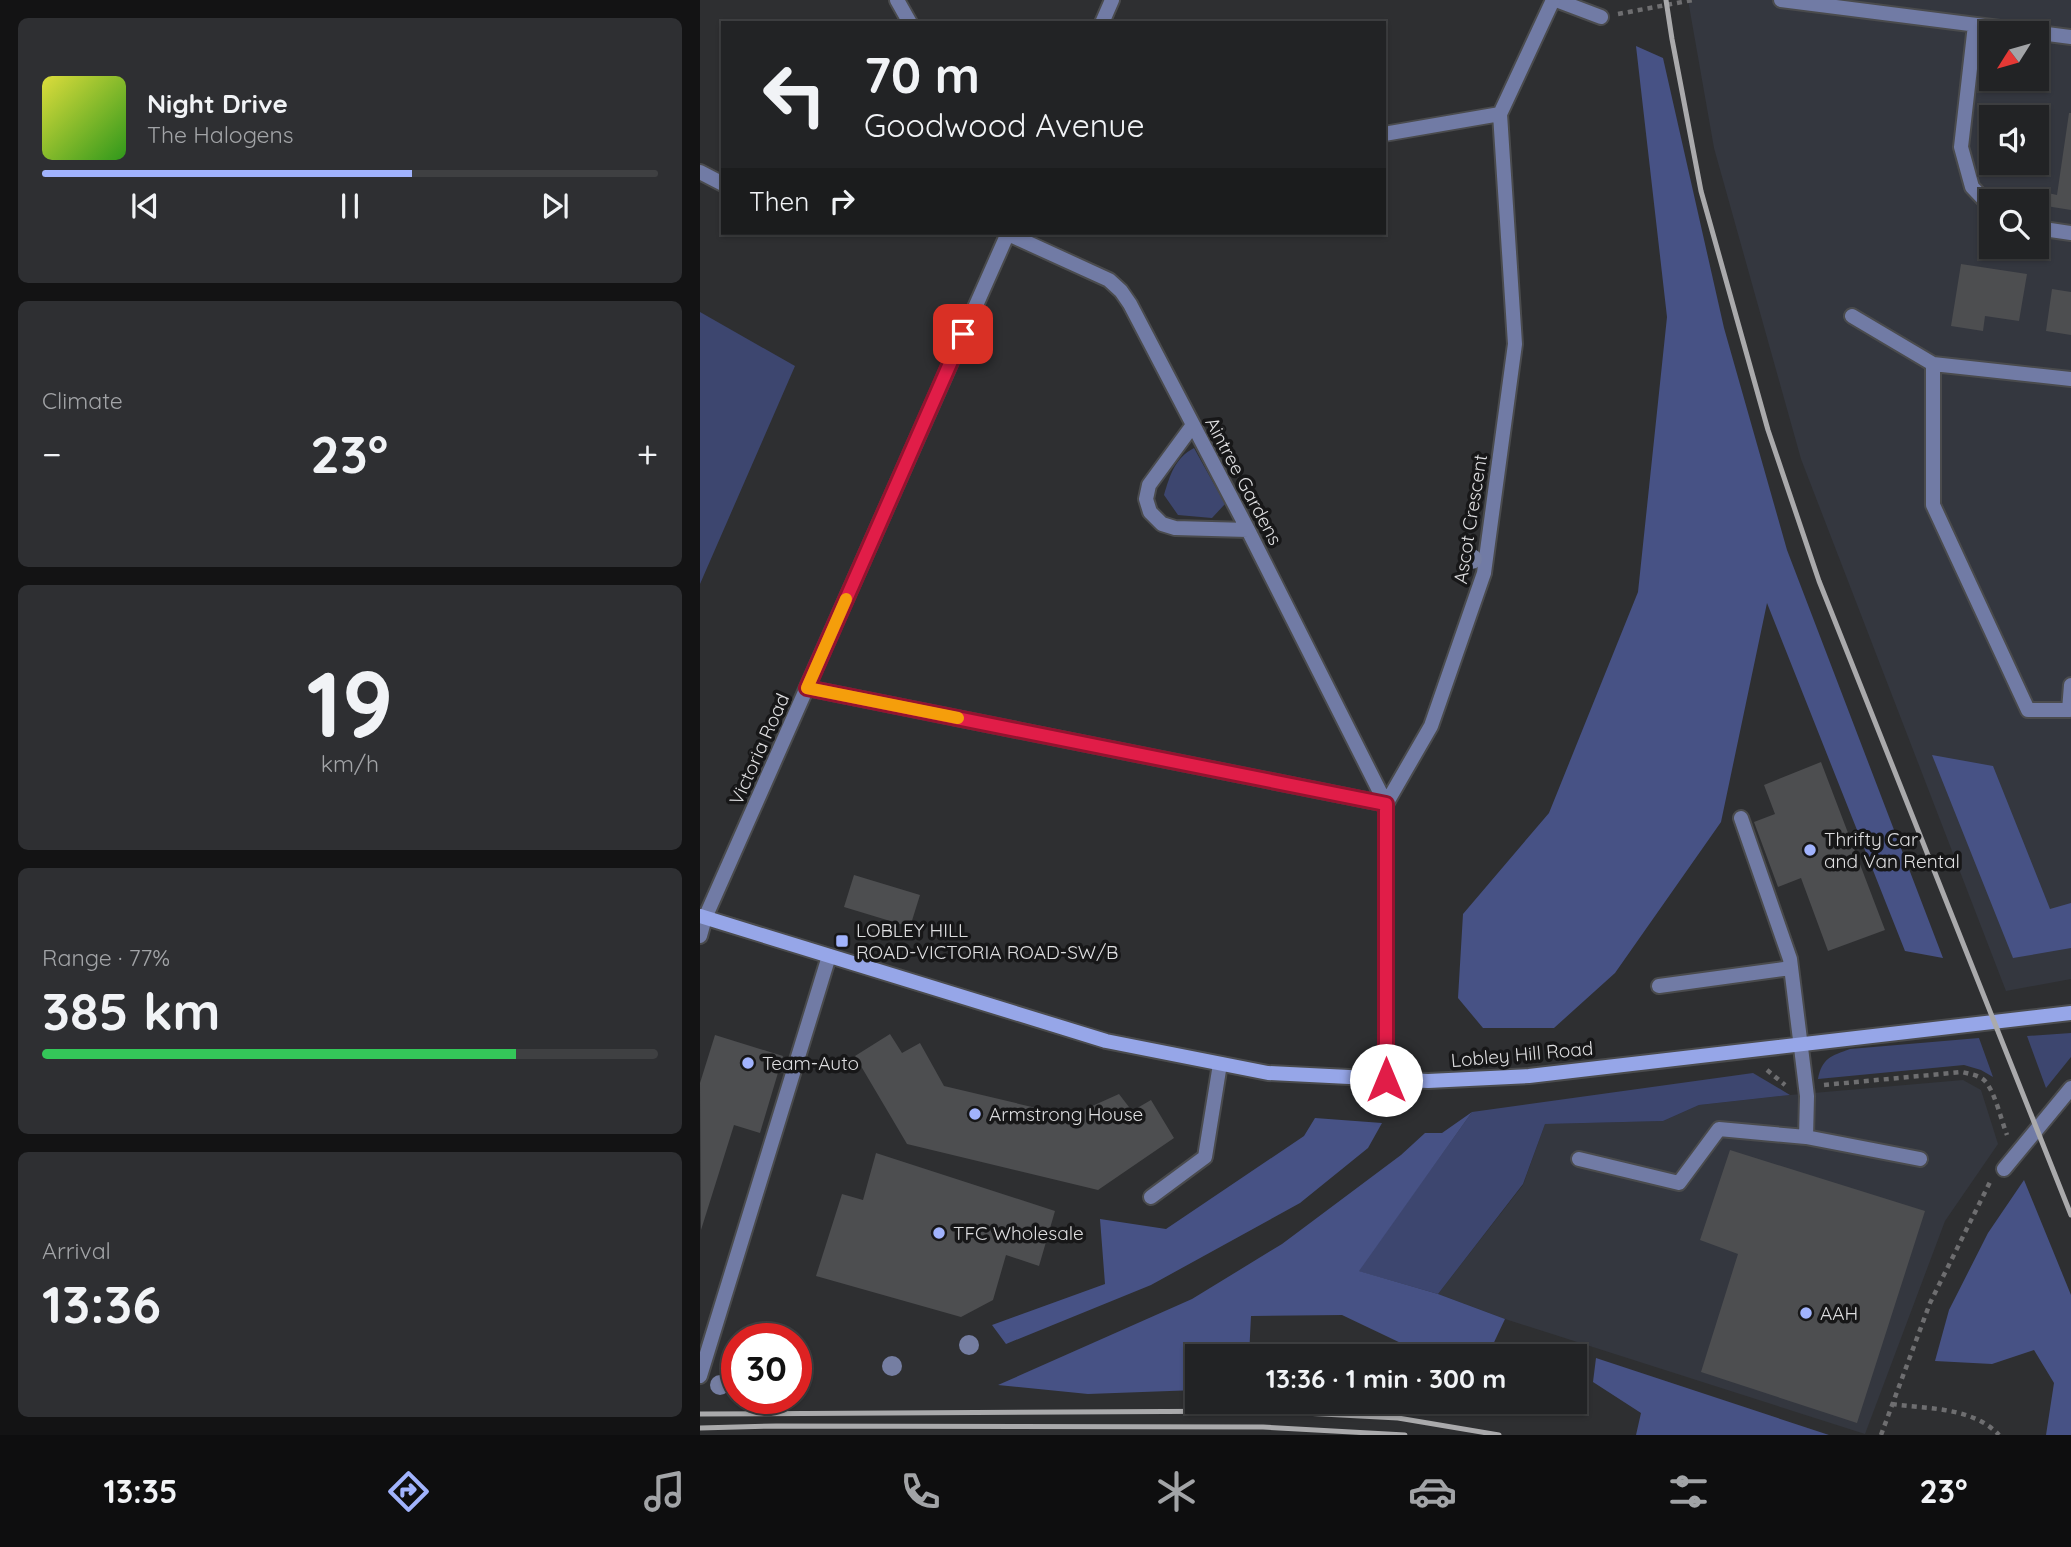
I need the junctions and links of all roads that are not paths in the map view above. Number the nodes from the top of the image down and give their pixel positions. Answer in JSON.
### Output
{"nodes":[{"id":1,"x":897,"y":0,"type":"edge"},
{"id":2,"x":1112,"y":0,"type":"edge"},
{"id":3,"x":1555,"y":0,"type":"edge"},
{"id":4,"x":1782,"y":0,"type":"edge"},
{"id":5,"x":1601,"y":18,"type":"road end"},
{"id":6,"x":909,"y":21,"type":"edge"},
{"id":7,"x":1103,"y":21,"type":"edge"},
{"id":8,"x":1975,"y":25,"type":"junction"},
{"id":9,"x":2071,"y":37,"type":"edge"},
{"id":10,"x":1500,"y":114,"type":"junction"},
{"id":11,"x":1386,"y":134,"type":"edge"},
{"id":12,"x":700,"y":172,"type":"edge"},
{"id":13,"x":721,"y":183,"type":"edge"},
{"id":14,"x":1979,"y":194,"type":"edge"},
{"id":15,"x":2049,"y":230,"type":"edge"},
{"id":16,"x":2071,"y":233,"type":"edge"},
{"id":17,"x":1006,"y":235,"type":"edge"},
{"id":18,"x":1011,"y":235,"type":"edge"},
{"id":19,"x":1852,"y":316,"type":"dead end"},
{"id":20,"x":1933,"y":364,"type":"junction"},
{"id":21,"x":2071,"y":379,"type":"edge"},
{"id":22,"x":1193,"y":425,"type":"junction"},
{"id":23,"x":1248,"y":530,"type":"junction"},
{"id":24,"x":2071,"y":685,"type":"edge"},
{"id":25,"x":807,"y":688,"type":"junction"},
{"id":26,"x":1386,"y":804,"type":"junction"},
{"id":27,"x":1741,"y":818,"type":"dead end"},
{"id":28,"x":703,"y":917,"type":"edge"},
{"id":29,"x":700,"y":936,"type":"edge"},
{"id":30,"x":829,"y":956,"type":"junction"},
{"id":31,"x":1791,"y":968,"type":"junction"},
{"id":32,"x":1659,"y":986,"type":"dead end"},
{"id":33,"x":2071,"y":1013,"type":"edge"},
{"id":34,"x":1801,"y":1044,"type":"junction"},
{"id":35,"x":1220,"y":1064,"type":"junction"},
{"id":36,"x":1386,"y":1080,"type":"junction"},
{"id":37,"x":2071,"y":1088,"type":"edge"},
{"id":38,"x":1806,"y":1137,"type":"junction"},
{"id":39,"x":1579,"y":1159,"type":"dead end"},
{"id":40,"x":1920,"y":1159,"type":"dead end"},
{"id":41,"x":2004,"y":1169,"type":"dead end"},
{"id":42,"x":1151,"y":1197,"type":"dead end"},
{"id":43,"x":700,"y":1376,"type":"edge"}],
"edges":[{"from":1,"to":6,"type":"street"},
{"from":2,"to":7,"type":"street"},
{"from":3,"to":5,"type":"street"},
{"from":3,"to":10,"type":"street","name":"Ascot Crescent"},
{"from":4,"to":8,"type":"street"},
{"from":8,"to":9,"type":"street"},
{"from":8,"to":14,"type":"street"},
{"from":10,"to":11,"type":"street"},
{"from":10,"to":26,"type":"street","name":"Ascot Crescent"},
{"from":12,"to":13,"type":"street"},
{"from":15,"to":16,"type":"street"},
{"from":17,"to":25,"type":"street","name":"Victoria Road"},
{"from":18,"to":22,"type":"street","name":"Aintree Gardens"},
{"from":19,"to":20,"type":"street"},
{"from":20,"to":21,"type":"street"},
{"from":20,"to":24,"type":"street"},
{"from":22,"to":23,"type":"street","name":"Aintree Gardens"},
{"from":22,"to":23,"type":"street"},
{"from":23,"to":26,"type":"street","name":"Aintree Gardens"},
{"from":25,"to":26,"type":"street"},
{"from":25,"to":28,"type":"street","name":"Victoria Road"},
{"from":26,"to":36,"type":"street","name":"Ascot Crescent"},
{"from":27,"to":31,"type":"street"},
{"from":28,"to":29,"type":"street","name":"Victoria Road"},
{"from":28,"to":30,"type":"main road","name":"Lobley Hill Road"},
{"from":30,"to":35,"type":"main road","name":"Lobley Hill Road"},
{"from":30,"to":43,"type":"street"},
{"from":31,"to":32,"type":"street"},
{"from":31,"to":34,"type":"street"},
{"from":33,"to":34,"type":"main road","name":"Lobley Hill Road"},
{"from":34,"to":36,"type":"main road","name":"Lobley Hill Road"},
{"from":34,"to":38,"type":"street"},
{"from":35,"to":36,"type":"main road","name":"Lobley Hill Road"},
{"from":35,"to":42,"type":"street"},
{"from":37,"to":41,"type":"street"},
{"from":38,"to":39,"type":"street"},
{"from":38,"to":40,"type":"street"}]}
